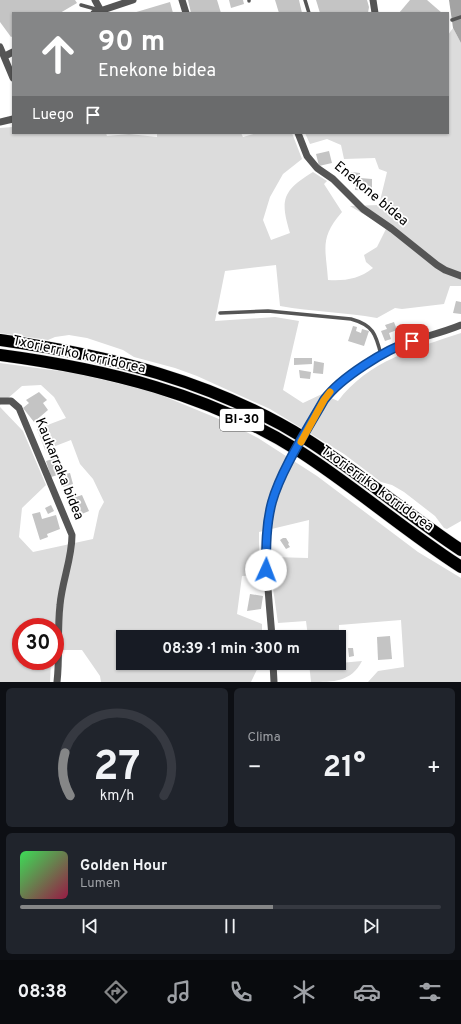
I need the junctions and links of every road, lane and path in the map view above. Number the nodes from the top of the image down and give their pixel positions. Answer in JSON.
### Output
{"nodes":[{"id":1,"x":95,"y":0,"type":"edge"},
{"id":2,"x":133,"y":0,"type":"edge"},
{"id":3,"x":182,"y":0,"type":"edge"},
{"id":4,"x":305,"y":0,"type":"edge"},
{"id":5,"x":373,"y":0,"type":"edge"},
{"id":6,"x":81,"y":5,"type":"dead end"},
{"id":7,"x":99,"y":12,"type":"edge"},
{"id":8,"x":186,"y":12,"type":"edge"},
{"id":9,"x":309,"y":12,"type":"edge"},
{"id":10,"x":375,"y":12,"type":"edge"},
{"id":11,"x":461,"y":17,"type":"edge"},
{"id":12,"x":452,"y":20,"type":"dead end"},
{"id":13,"x":0,"y":47,"type":"edge"},
{"id":14,"x":12,"y":52,"type":"edge"},
{"id":15,"x":5,"y":56,"type":"junction"},
{"id":16,"x":12,"y":75,"type":"edge"},
{"id":17,"x":12,"y":119,"type":"edge"},
{"id":18,"x":0,"y":122,"type":"edge"},
{"id":19,"x":298,"y":134,"type":"edge"},
{"id":20,"x":461,"y":276,"type":"edge"},
{"id":21,"x":220,"y":313,"type":"dead end"},
{"id":22,"x":461,"y":325,"type":"edge"},
{"id":23,"x":0,"y":340,"type":"edge"},
{"id":24,"x":0,"y":355,"type":"edge"},
{"id":25,"x":381,"y":355,"type":"junction"},
{"id":26,"x":0,"y":401,"type":"edge"},
{"id":27,"x":460,"y":550,"type":"edge"},
{"id":28,"x":456,"y":564,"type":"edge"},
{"id":29,"x":271,"y":630,"type":"edge"},
{"id":30,"x":274,"y":670,"type":"edge"},
{"id":31,"x":57,"y":682,"type":"edge"},
{"id":32,"x":274,"y":682,"type":"edge"}],
"edges":[{"from":1,"to":7,"type":"street"},
{"from":2,"to":7,"type":"street"},
{"from":3,"to":8,"type":"street"},
{"from":4,"to":9,"type":"lane"},
{"from":5,"to":10,"type":"street"},
{"from":6,"to":7,"type":"lane"},
{"from":11,"to":12,"type":"lane"},
{"from":13,"to":15,"type":"street"},
{"from":14,"to":15,"type":"street"},
{"from":15,"to":16,"type":"street"},
{"from":17,"to":18,"type":"street"},
{"from":19,"to":20,"type":"street","name":"Enekone bidea"},
{"from":21,"to":25,"type":"lane"},
{"from":22,"to":25,"type":"street"},
{"from":23,"to":27,"type":"highway","name":"Txorierriko korridorea","number":"BI-30"},
{"from":24,"to":28,"type":"highway","name":"Txorierriko korridorea","number":"BI-30"},
{"from":25,"to":29,"type":"street","bridge":true},
{"from":26,"to":31,"type":"street","name":"Kaukarraka bidea"},
{"from":30,"to":32,"type":"street"}]}
